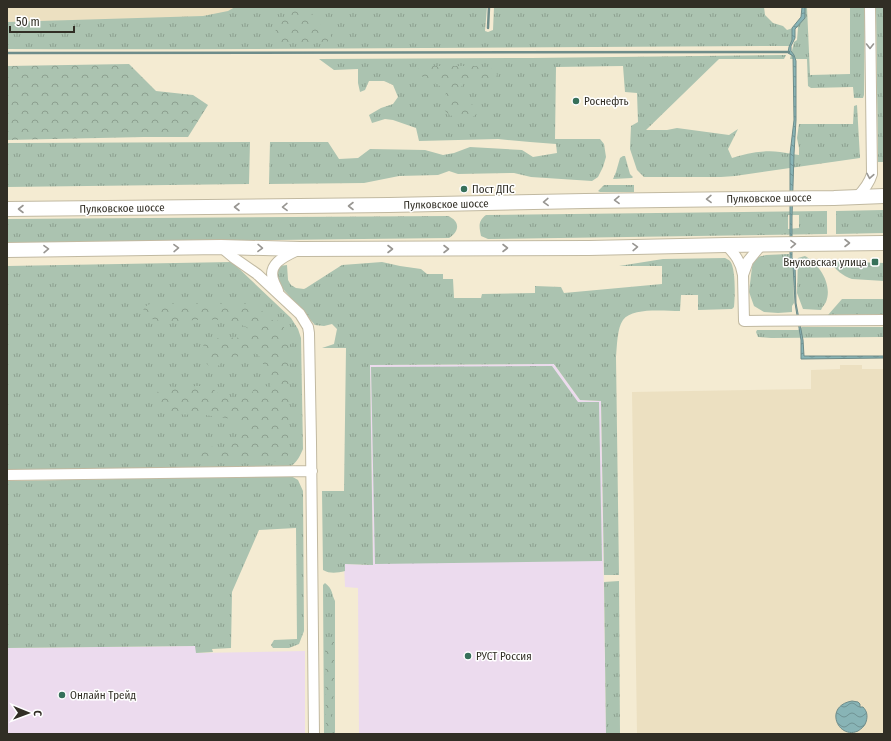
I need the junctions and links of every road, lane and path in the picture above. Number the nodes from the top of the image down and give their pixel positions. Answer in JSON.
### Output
{"nodes":[{"id":1,"x":870,"y":7,"type":"edge"},
{"id":2,"x":884,"y":196,"type":"edge"},
{"id":3,"x":857,"y":197,"type":"junction"},
{"id":4,"x":7,"y":209,"type":"edge"},
{"id":5,"x":884,"y":243,"type":"edge"},
{"id":6,"x":726,"y":244,"type":"junction"},
{"id":7,"x":762,"y":244,"type":"junction"},
{"id":8,"x":221,"y":247,"type":"junction"},
{"id":9,"x":300,"y":249,"type":"junction"},
{"id":10,"x":7,"y":250,"type":"edge"},
{"id":11,"x":743,"y":275,"type":"junction"},
{"id":12,"x":281,"y":296,"type":"junction"},
{"id":13,"x":884,"y":320,"type":"edge"},
{"id":14,"x":312,"y":471,"type":"junction"},
{"id":15,"x":7,"y":475,"type":"edge"},
{"id":16,"x":314,"y":734,"type":"edge"}],
"edges":[{"from":1,"to":3,"type":"street","one_way":true},
{"from":2,"to":3,"type":"highway","name":"Пулковское шоссе"},
{"from":3,"to":4,"type":"highway","name":"Пулковское шоссе","one_way":true},
{"from":7,"to":5,"type":"highway","one_way":true},
{"from":6,"to":7,"type":"highway"},
{"from":9,"to":6,"type":"highway","one_way":true},
{"from":6,"to":11,"type":"street"},
{"from":7,"to":11,"type":"street"},
{"from":8,"to":9,"type":"highway","one_way":true},
{"from":10,"to":8,"type":"highway","one_way":true},
{"from":8,"to":12,"type":"street"},
{"from":9,"to":12,"type":"street"},
{"from":11,"to":13,"type":"street"},
{"from":12,"to":14,"type":"street"},
{"from":14,"to":15,"type":"street"},
{"from":14,"to":16,"type":"street"}]}
